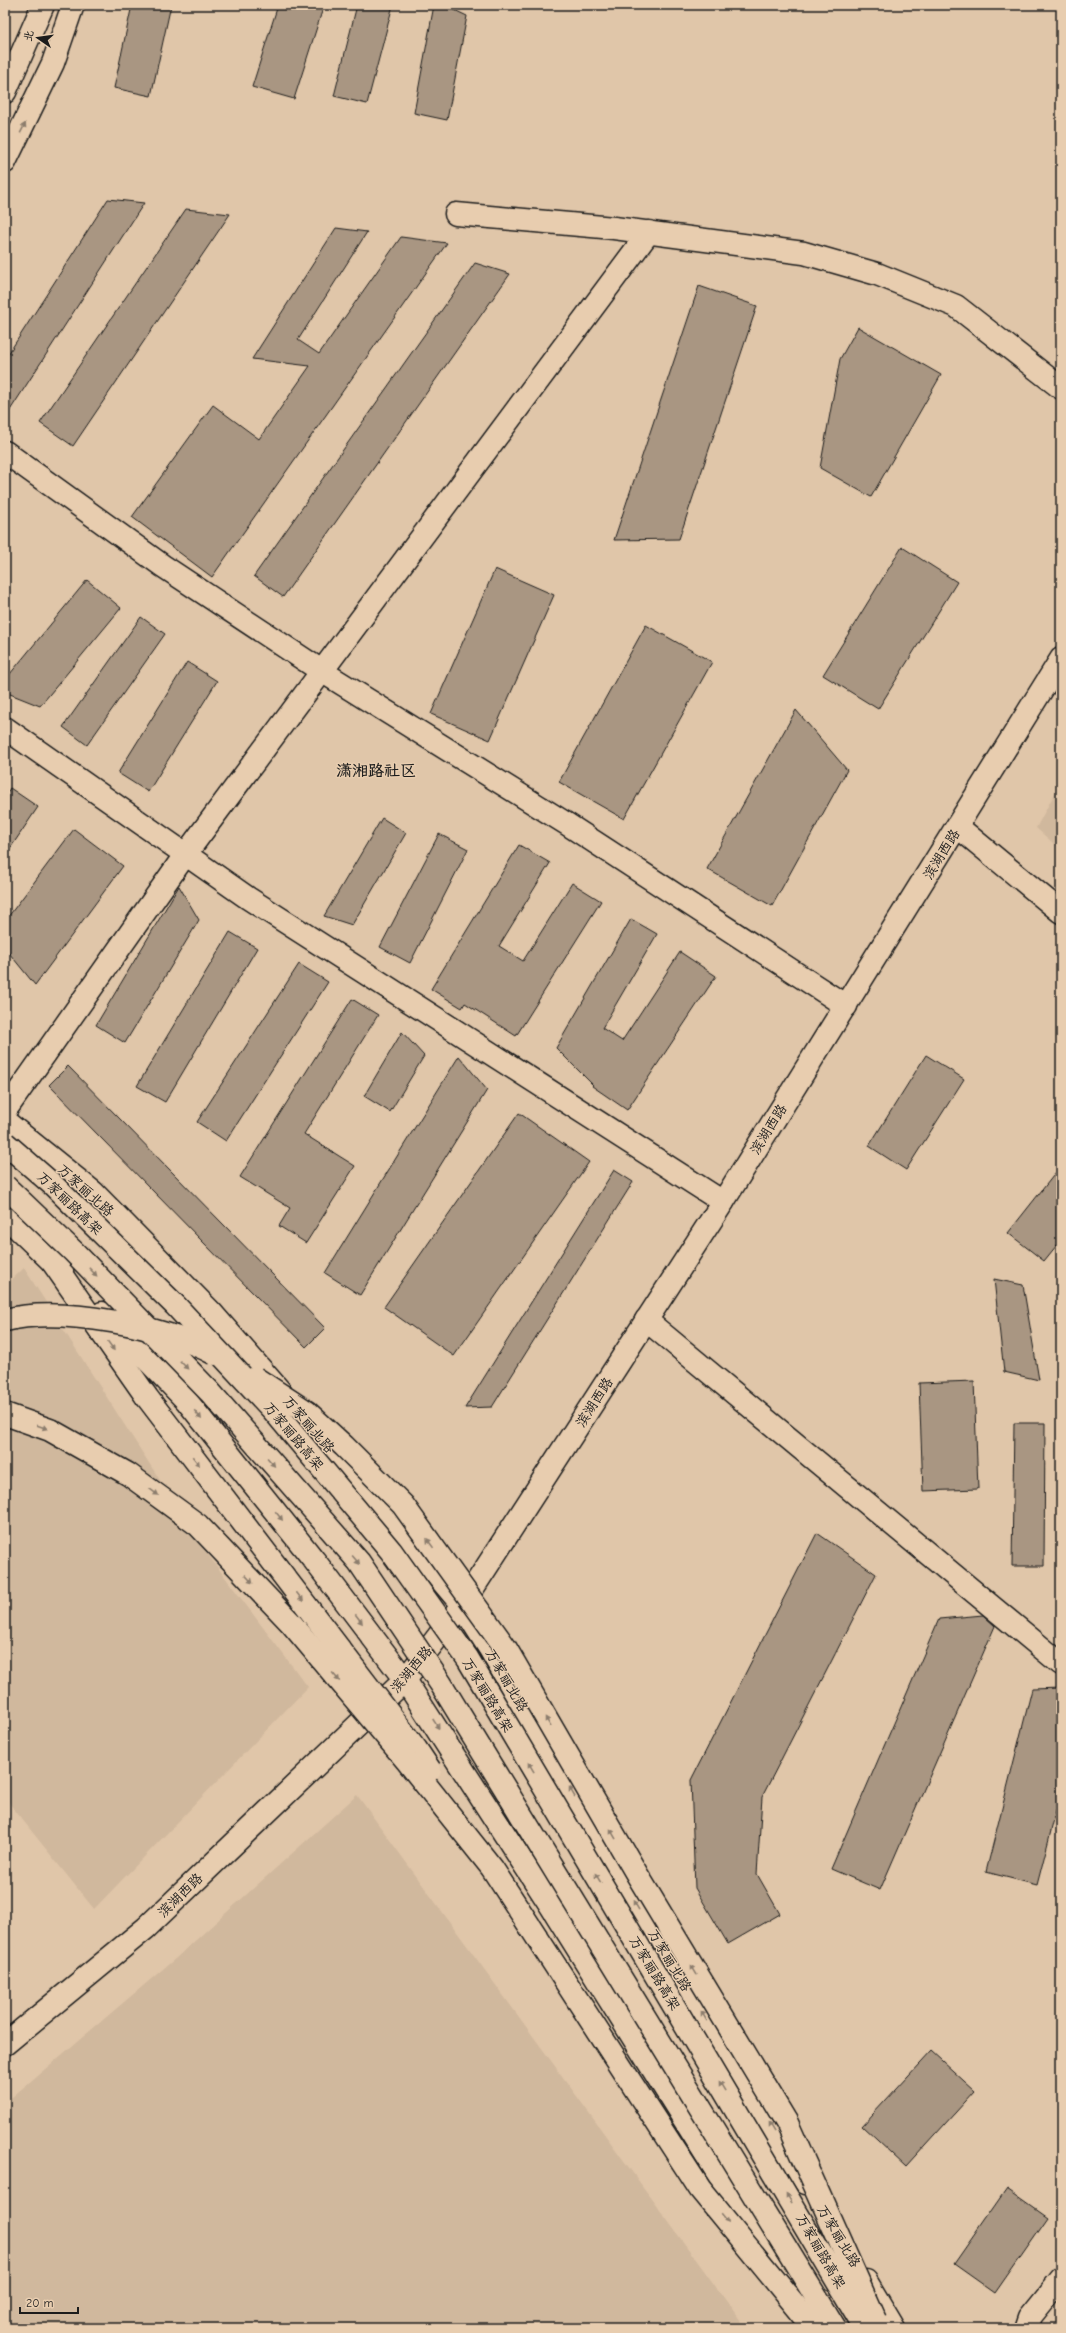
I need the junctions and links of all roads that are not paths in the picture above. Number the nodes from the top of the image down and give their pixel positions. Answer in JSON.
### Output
{"nodes":[{"id":1,"x":43,"y":5,"type":"edge"},
{"id":2,"x":73,"y":5,"type":"edge"},
{"id":3,"x":5,"y":92,"type":"edge"},
{"id":4,"x":5,"y":162,"type":"edge"},
{"id":5,"x":456,"y":214,"type":"dead end"},
{"id":6,"x":649,"y":232,"type":"junction"},
{"id":7,"x":1061,"y":388,"type":"edge"},
{"id":8,"x":5,"y":452,"type":"edge"},
{"id":9,"x":1061,"y":659,"type":"edge"},
{"id":10,"x":323,"y":672,"type":"junction"},
{"id":11,"x":5,"y":728,"type":"edge"},
{"id":12,"x":958,"y":827,"type":"junction"},
{"id":13,"x":185,"y":856,"type":"junction"},
{"id":14,"x":1061,"y":912,"type":"edge"},
{"id":15,"x":846,"y":1006,"type":"junction"},
{"id":16,"x":5,"y":1111,"type":"edge"},
{"id":17,"x":5,"y":1121,"type":"edge"},
{"id":18,"x":5,"y":1143,"type":"edge"},
{"id":19,"x":5,"y":1186,"type":"edge"},
{"id":20,"x":723,"y":1202,"type":"junction"},
{"id":21,"x":5,"y":1207,"type":"edge"},
{"id":22,"x":5,"y":1216,"type":"edge"},
{"id":23,"x":74,"y":1252,"type":"junction"},
{"id":24,"x":49,"y":1257,"type":"junction"},
{"id":25,"x":5,"y":1320,"type":"edge"},
{"id":26,"x":646,"y":1320,"type":"junction"},
{"id":27,"x":5,"y":1414,"type":"edge"},
{"id":28,"x":462,"y":1605,"type":"junction"},
{"id":29,"x":1061,"y":1664,"type":"edge"},
{"id":30,"x":405,"y":1680,"type":"junction"},
{"id":31,"x":492,"y":1868,"type":"junction"},
{"id":32,"x":5,"y":2044,"type":"edge"},
{"id":33,"x":1061,"y":2279,"type":"edge"},
{"id":34,"x":814,"y":2328,"type":"edge"},
{"id":35,"x":835,"y":2328,"type":"edge"},
{"id":36,"x":865,"y":2328,"type":"edge"},
{"id":37,"x":878,"y":2328,"type":"edge"},
{"id":38,"x":894,"y":2328,"type":"edge"},
{"id":39,"x":1027,"y":2328,"type":"edge"}],
"edges":[{"from":1,"to":3,"type":"main road"},
{"from":4,"to":2,"type":"main road","one_way":true},
{"from":5,"to":6,"type":"main road"},
{"from":6,"to":7,"type":"main road"},
{"from":6,"to":10,"type":"main road"},
{"from":8,"to":10,"type":"main road"},
{"from":9,"to":12,"type":"main road","name":"滨湖西路"},
{"from":10,"to":13,"type":"main road"},
{"from":10,"to":15,"type":"main road"},
{"from":11,"to":13,"type":"main road"},
{"from":12,"to":14,"type":"main road"},
{"from":12,"to":15,"type":"main road","name":"滨湖西路"},
{"from":13,"to":16,"type":"main road"},
{"from":13,"to":20,"type":"main road"},
{"from":15,"to":20,"type":"main road","name":"滨湖西路"},
{"from":17,"to":28,"type":"main road","name":"万家丽北路"},
{"from":36,"to":18,"type":"main road","name":"万家丽路高架","one_way":true,"bridge":true},
{"from":19,"to":23,"type":"main road","name":"万家丽路高架","bridge":true},
{"from":20,"to":26,"type":"main road","name":"滨湖西路"},
{"from":21,"to":23,"type":"main road","bridge":true},
{"from":22,"to":24,"type":"main road"},
{"from":23,"to":35,"type":"main road","name":"万家丽路高架","one_way":true,"bridge":true},
{"from":24,"to":30,"type":"main road","one_way":true},
{"from":24,"to":31,"type":"main road","one_way":true,"bridge":true},
{"from":37,"to":25,"type":"main road","one_way":true,"bridge":true},
{"from":26,"to":28,"type":"main road","name":"滨湖西路"},
{"from":26,"to":29,"type":"main road"},
{"from":27,"to":31,"type":"main road","one_way":true,"bridge":true},
{"from":28,"to":30,"type":"main road","name":"滨湖西路"},
{"from":38,"to":28,"type":"main road","name":"万家丽北路","one_way":true},
{"from":30,"to":32,"type":"main road","name":"滨湖西路"},
{"from":30,"to":34,"type":"main road","one_way":true},
{"from":31,"to":34,"type":"main road","one_way":true,"bridge":true},
{"from":33,"to":39,"type":"main road"}]}
